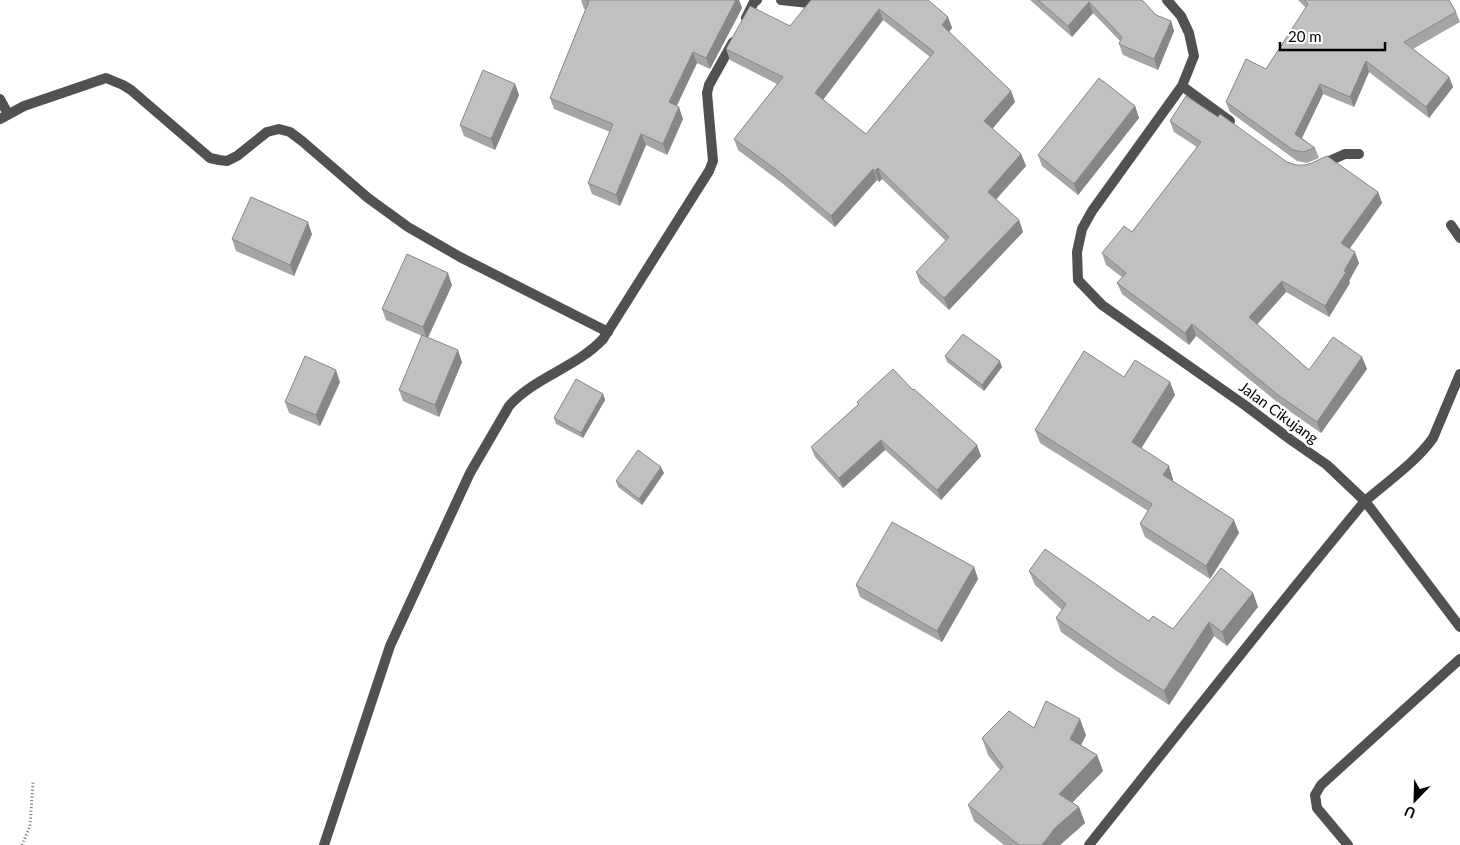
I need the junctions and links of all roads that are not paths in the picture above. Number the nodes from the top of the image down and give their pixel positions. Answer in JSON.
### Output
{"nodes":[{"id":1,"x":758,"y":0,"type":"edge"},
{"id":2,"x":781,"y":0,"type":"edge"},
{"id":3,"x":814,"y":0,"type":"edge"},
{"id":4,"x":1168,"y":0,"type":"edge"},
{"id":5,"x":1182,"y":86,"type":"junction"},
{"id":6,"x":0,"y":99,"type":"edge"},
{"id":7,"x":4,"y":117,"type":"edge"},
{"id":8,"x":1238,"y":127,"type":"edge"},
{"id":9,"x":1359,"y":154,"type":"dead end"},
{"id":10,"x":1310,"y":170,"type":"edge"},
{"id":11,"x":1451,"y":225,"type":"dead end"},
{"id":12,"x":1460,"y":238,"type":"edge"},
{"id":13,"x":608,"y":332,"type":"junction"},
{"id":14,"x":1460,"y":374,"type":"edge"},
{"id":15,"x":1365,"y":501,"type":"junction"},
{"id":16,"x":1460,"y":627,"type":"edge"},
{"id":17,"x":1460,"y":659,"type":"edge"},
{"id":18,"x":324,"y":845,"type":"edge"},
{"id":19,"x":1089,"y":845,"type":"edge"},
{"id":20,"x":1348,"y":845,"type":"edge"}],
"edges":[{"from":1,"to":13,"type":"street"},
{"from":2,"to":3,"type":"street"},
{"from":4,"to":5,"type":"street","name":"Jalan Cikujang"},
{"from":5,"to":8,"type":"street"},
{"from":5,"to":15,"type":"street","name":"Jalan Cikujang"},
{"from":6,"to":7,"type":"street"},
{"from":7,"to":13,"type":"street"},
{"from":9,"to":10,"type":"street"},
{"from":11,"to":12,"type":"street"},
{"from":13,"to":18,"type":"street"},
{"from":14,"to":15,"type":"street"},
{"from":15,"to":16,"type":"street","name":"Jalan Cikujang"},
{"from":15,"to":19,"type":"street"},
{"from":17,"to":20,"type":"street"}]}
